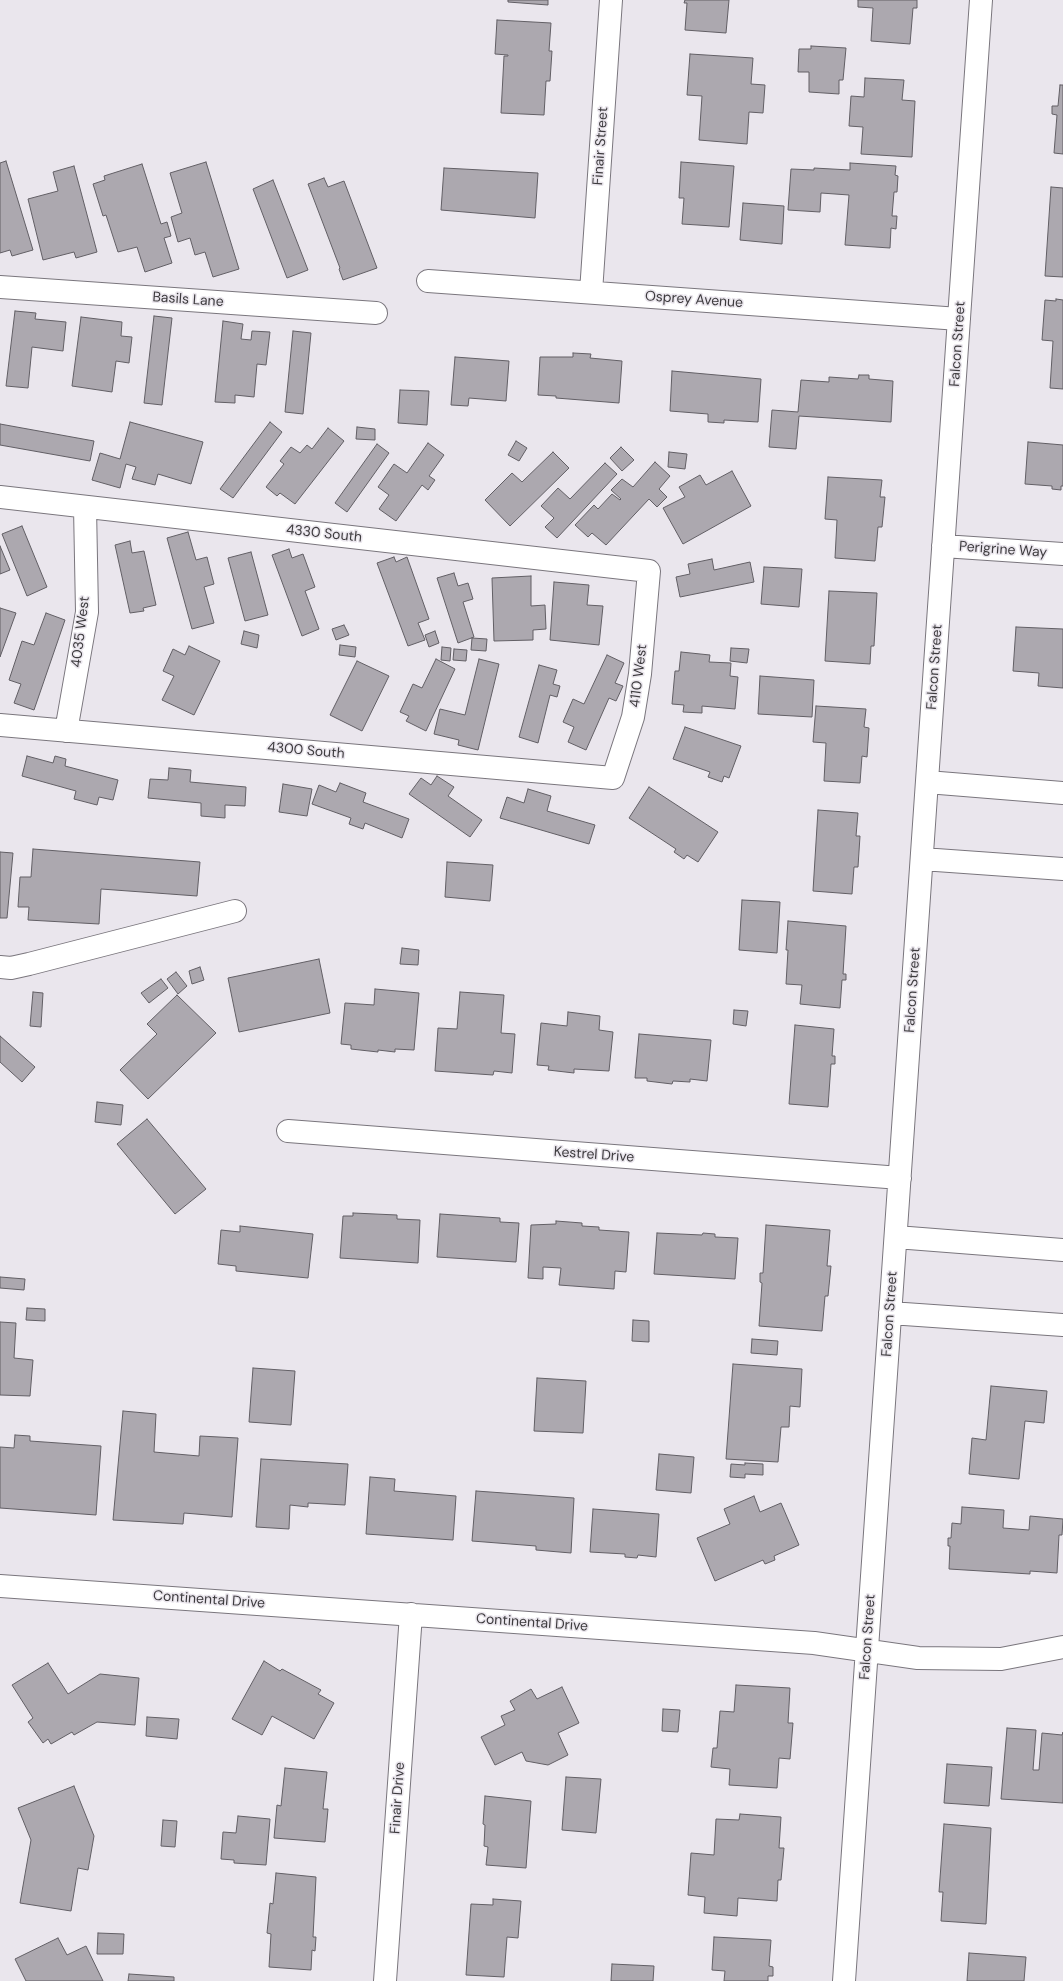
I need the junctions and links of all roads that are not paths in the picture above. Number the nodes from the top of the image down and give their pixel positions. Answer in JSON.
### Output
{"nodes":[{"id":1,"x":611,"y":0,"type":"edge"},
{"id":2,"x":981,"y":0,"type":"edge"},
{"id":3,"x":428,"y":281,"type":"dead end"},
{"id":4,"x":0,"y":287,"type":"edge"},
{"id":5,"x":591,"y":292,"type":"junction"},
{"id":6,"x":376,"y":313,"type":"dead end"},
{"id":7,"x":959,"y":319,"type":"junction"},
{"id":8,"x":0,"y":497,"type":"edge"},
{"id":9,"x":85,"y":507,"type":"junction"},
{"id":10,"x":944,"y":546,"type":"junction"},
{"id":11,"x":1063,"y":554,"type":"edge"},
{"id":12,"x":648,"y":571,"type":"joint"},
{"id":13,"x":0,"y":725,"type":"edge"},
{"id":14,"x":66,"y":731,"type":"junction"},
{"id":15,"x":613,"y":778,"type":"joint"},
{"id":16,"x":927,"y":782,"type":"junction"},
{"id":17,"x":1063,"y":792,"type":"edge"},
{"id":18,"x":922,"y":858,"type":"junction"},
{"id":19,"x":1063,"y":869,"type":"edge"},
{"id":20,"x":235,"y":911,"type":"dead end"},
{"id":21,"x":0,"y":967,"type":"edge"},
{"id":22,"x":288,"y":1131,"type":"dead end"},
{"id":23,"x":900,"y":1178,"type":"junction"},
{"id":24,"x":896,"y":1237,"type":"junction"},
{"id":25,"x":1063,"y":1250,"type":"edge"},
{"id":26,"x":890,"y":1313,"type":"junction"},
{"id":27,"x":1063,"y":1325,"type":"edge"},
{"id":28,"x":0,"y":1586,"type":"edge"},
{"id":29,"x":411,"y":1614,"type":"junction"},
{"id":30,"x":1063,"y":1647,"type":"edge"},
{"id":31,"x":867,"y":1651,"type":"junction"},
{"id":32,"x":385,"y":1981,"type":"edge"},
{"id":33,"x":844,"y":1981,"type":"edge"}],
"edges":[{"from":1,"to":5,"type":"street","name":"Finair Street"},
{"from":2,"to":7,"type":"street","name":"Falcon Street"},
{"from":3,"to":5,"type":"street","name":"Osprey Avenue"},
{"from":4,"to":6,"type":"street","name":"Basils Lane"},
{"from":5,"to":7,"type":"street","name":"Osprey Avenue"},
{"from":7,"to":10,"type":"street","name":"Falcon Street"},
{"from":8,"to":9,"type":"street","name":"4330 South"},
{"from":9,"to":12,"type":"street","name":"4330 South"},
{"from":9,"to":14,"type":"street","name":"4035 West"},
{"from":10,"to":11,"type":"street","name":"Perigrine Way"},
{"from":10,"to":16,"type":"street","name":"Falcon Street"},
{"from":12,"to":15,"type":"street","name":"4110 West"},
{"from":13,"to":14,"type":"street","name":"4300 South"},
{"from":14,"to":15,"type":"street","name":"4300 South"},
{"from":16,"to":17,"type":"street"},
{"from":16,"to":18,"type":"street","name":"Falcon Street"},
{"from":18,"to":19,"type":"street"},
{"from":18,"to":23,"type":"street","name":"Falcon Street"},
{"from":20,"to":21,"type":"street"},
{"from":22,"to":23,"type":"street","name":"Kestrel Drive"},
{"from":23,"to":24,"type":"street","name":"Falcon Street"},
{"from":24,"to":25,"type":"street"},
{"from":24,"to":26,"type":"street","name":"Falcon Street"},
{"from":26,"to":27,"type":"street"},
{"from":26,"to":31,"type":"street","name":"Falcon Street"},
{"from":28,"to":29,"type":"street","name":"Continental Drive"},
{"from":29,"to":31,"type":"street","name":"Continental Drive"},
{"from":29,"to":32,"type":"street","name":"Finair Drive"},
{"from":30,"to":31,"type":"street","name":"Continental Drive"},
{"from":31,"to":33,"type":"street","name":"Falcon Street"}]}
